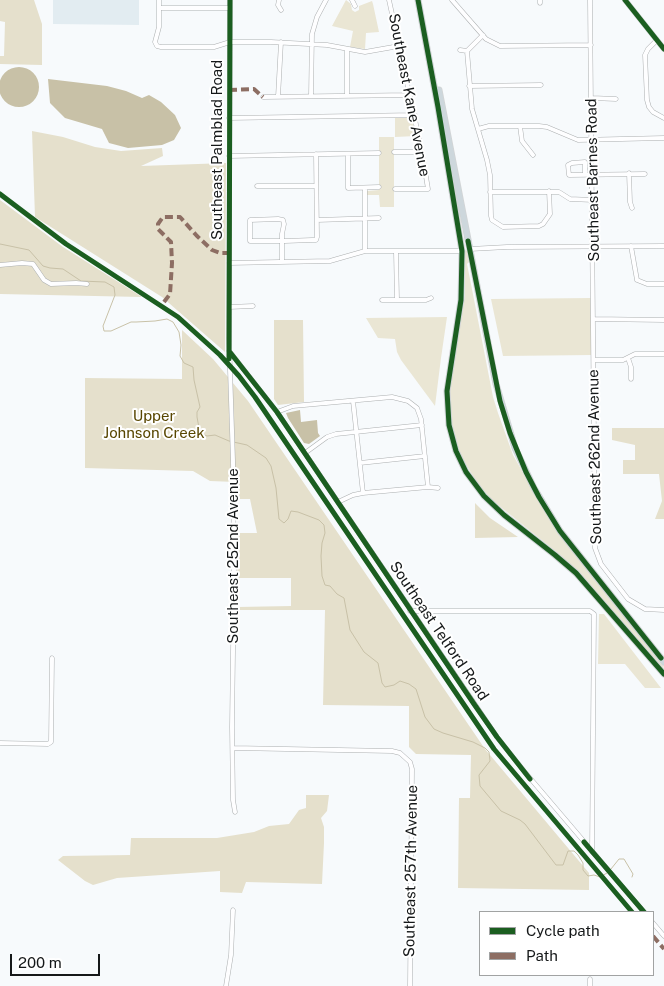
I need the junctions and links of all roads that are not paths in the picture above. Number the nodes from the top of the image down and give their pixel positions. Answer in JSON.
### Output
{"nodes":[{"id":1,"x":159,"y":0,"type":"edge"},
{"id":2,"x":230,"y":0,"type":"edge"},
{"id":3,"x":278,"y":0,"type":"edge"},
{"id":4,"x":326,"y":0,"type":"edge"},
{"id":5,"x":352,"y":0,"type":"edge"},
{"id":6,"x":389,"y":0,"type":"edge"},
{"id":7,"x":418,"y":0,"type":"edge"},
{"id":8,"x":422,"y":0,"type":"edge"},
{"id":9,"x":452,"y":0,"type":"edge"},
{"id":10,"x":590,"y":0,"type":"edge"},
{"id":11,"x":625,"y":0,"type":"edge"},
{"id":12,"x":355,"y":6,"type":"dead end"},
{"id":13,"x":159,"y":8,"type":"junction"},
{"id":14,"x":230,"y":8,"type":"junction"},
{"id":15,"x":281,"y":10,"type":"dead end"},
{"id":16,"x":483,"y":35,"type":"junction"},
{"id":17,"x":657,"y":40,"type":"junction"},
{"id":18,"x":230,"y":42,"type":"junction"},
{"id":19,"x":281,"y":42,"type":"junction"},
{"id":20,"x":312,"y":44,"type":"junction"},
{"id":21,"x":591,"y":45,"type":"junction"},
{"id":22,"x":399,"y":46,"type":"junction"},
{"id":23,"x":347,"y":49,"type":"junction"},
{"id":24,"x":664,"y":49,"type":"edge"},
{"id":25,"x":460,"y":50,"type":"dead end"},
{"id":26,"x":467,"y":51,"type":"junction"},
{"id":27,"x":541,"y":85,"type":"dead end"},
{"id":28,"x":469,"y":86,"type":"junction"},
{"id":29,"x":410,"y":95,"type":"junction"},
{"id":30,"x":311,"y":96,"type":"junction"},
{"id":31,"x":347,"y":96,"type":"junction"},
{"id":32,"x":263,"y":97,"type":"dead end"},
{"id":33,"x":278,"y":97,"type":"junction"},
{"id":34,"x":592,"y":98,"type":"junction"},
{"id":35,"x":616,"y":99,"type":"dead end"},
{"id":36,"x":414,"y":115,"type":"junction"},
{"id":37,"x":229,"y":118,"type":"junction"},
{"id":38,"x":664,"y":118,"type":"edge"},
{"id":39,"x":520,"y":126,"type":"junction"},
{"id":40,"x":478,"y":129,"type":"junction"},
{"id":41,"x":664,"y":138,"type":"edge"},
{"id":42,"x":592,"y":140,"type":"junction"},
{"id":43,"x":394,"y":152,"type":"dead end"},
{"id":44,"x":422,"y":152,"type":"junction"},
{"id":45,"x":379,"y":153,"type":"dead end"},
{"id":46,"x":316,"y":154,"type":"junction"},
{"id":47,"x":348,"y":154,"type":"junction"},
{"id":48,"x":229,"y":156,"type":"junction"},
{"id":49,"x":533,"y":156,"type":"dead end"},
{"id":50,"x":585,"y":162,"type":"junction"},
{"id":51,"x":592,"y":162,"type":"junction"},
{"id":52,"x":593,"y":173,"type":"junction"},
{"id":53,"x":629,"y":173,"type":"junction"},
{"id":54,"x":585,"y":174,"type":"junction"},
{"id":55,"x":645,"y":174,"type":"dead end"},
{"id":56,"x":257,"y":186,"type":"dead end"},
{"id":57,"x":316,"y":186,"type":"junction"},
{"id":58,"x":365,"y":188,"type":"junction"},
{"id":59,"x":379,"y":188,"type":"dead end"},
{"id":60,"x":395,"y":189,"type":"dead end"},
{"id":61,"x":490,"y":192,"type":"junction"},
{"id":62,"x":549,"y":192,"type":"junction"},
{"id":63,"x":593,"y":200,"type":"junction"},
{"id":64,"x":632,"y":208,"type":"dead end"},
{"id":65,"x":457,"y":212,"type":"junction"},
{"id":66,"x":365,"y":218,"type":"junction"},
{"id":67,"x":379,"y":218,"type":"dead end"},
{"id":68,"x":317,"y":220,"type":"junction"},
{"id":69,"x":282,"y":241,"type":"junction"},
{"id":70,"x":594,"y":246,"type":"junction"},
{"id":71,"x":630,"y":246,"type":"junction"},
{"id":72,"x":664,"y":246,"type":"edge"},
{"id":73,"x":470,"y":249,"type":"junction"},
{"id":74,"x":365,"y":251,"type":"junction"},
{"id":75,"x":462,"y":251,"type":"junction"},
{"id":76,"x":396,"y":252,"type":"junction"},
{"id":77,"x":282,"y":262,"type":"junction"},
{"id":78,"x":229,"y":263,"type":"junction"},
{"id":79,"x":0,"y":265,"type":"edge"},
{"id":80,"x":87,"y":284,"type":"dead end"},
{"id":81,"x":664,"y":284,"type":"edge"},
{"id":82,"x":431,"y":298,"type":"dead end"},
{"id":83,"x":229,"y":299,"type":"joint"},
{"id":84,"x":382,"y":300,"type":"dead end"},
{"id":85,"x":397,"y":300,"type":"junction"},
{"id":86,"x":229,"y":306,"type":"junction"},
{"id":87,"x":253,"y":306,"type":"dead end"},
{"id":88,"x":594,"y":319,"type":"junction"},
{"id":89,"x":664,"y":320,"type":"edge"},
{"id":90,"x":229,"y":351,"type":"junction"},
{"id":91,"x":664,"y":354,"type":"edge"},
{"id":92,"x":628,"y":358,"type":"junction"},
{"id":93,"x":594,"y":360,"type":"junction"},
{"id":94,"x":631,"y":379,"type":"dead end"},
{"id":95,"x":353,"y":401,"type":"junction"},
{"id":96,"x":277,"y":412,"type":"junction"},
{"id":97,"x":422,"y":425,"type":"junction"},
{"id":98,"x":357,"y":432,"type":"junction"},
{"id":99,"x":305,"y":453,"type":"junction"},
{"id":100,"x":425,"y":456,"type":"junction"},
{"id":101,"x":360,"y":463,"type":"junction"},
{"id":102,"x":428,"y":487,"type":"junction"},
{"id":103,"x":438,"y":488,"type":"dead end"},
{"id":104,"x":363,"y":493,"type":"junction"},
{"id":105,"x":338,"y":502,"type":"junction"},
{"id":106,"x":410,"y":610,"type":"junction"},
{"id":107,"x":664,"y":610,"type":"edge"},
{"id":108,"x":52,"y":658,"type":"dead end"},
{"id":109,"x":664,"y":662,"type":"edge"},
{"id":110,"x":664,"y":674,"type":"edge"},
{"id":111,"x":0,"y":743,"type":"edge"},
{"id":112,"x":233,"y":748,"type":"junction"},
{"id":113,"x":236,"y":812,"type":"dead end"},
{"id":114,"x":592,"y":852,"type":"junction"},
{"id":115,"x":232,"y":910,"type":"dead end"},
{"id":116,"x":643,"y":911,"type":"edge"},
{"id":117,"x":654,"y":924,"type":"edge"},
{"id":118,"x":664,"y":936,"type":"edge"},
{"id":119,"x":590,"y":979,"type":"dead end"},
{"id":120,"x":226,"y":986,"type":"edge"},
{"id":121,"x":410,"y":986,"type":"edge"},
{"id":122,"x":590,"y":986,"type":"edge"}],
"edges":[{"from":1,"to":13,"type":"street"},
{"from":2,"to":14,"type":"street","name":"Southeast Palmblad Road"},
{"from":3,"to":15,"type":"street"},
{"from":4,"to":20,"type":"street"},
{"from":5,"to":12,"type":"street"},
{"from":6,"to":22,"type":"street","name":"Southeast Kane Avenue"},
{"from":7,"to":65,"type":"highway"},
{"from":8,"to":73,"type":"highway"},
{"from":9,"to":16,"type":"street"},
{"from":10,"to":21,"type":"street","name":"Southeast Barnes Road"},
{"from":11,"to":17,"type":"main road"},
{"from":13,"to":14,"type":"street"},
{"from":13,"to":18,"type":"street"},
{"from":14,"to":18,"type":"street","name":"Southeast Palmblad Road"},
{"from":16,"to":21,"type":"street"},
{"from":16,"to":26,"type":"street"},
{"from":17,"to":24,"type":"main road"},
{"from":17,"to":38,"type":"street"},
{"from":18,"to":19,"type":"street"},
{"from":18,"to":37,"type":"street","name":"Southeast Palmblad Road"},
{"from":19,"to":20,"type":"street"},
{"from":19,"to":33,"type":"street"},
{"from":20,"to":23,"type":"street"},
{"from":20,"to":30,"type":"street"},
{"from":21,"to":34,"type":"street","name":"Southeast Barnes Road"},
{"from":22,"to":23,"type":"street"},
{"from":22,"to":29,"type":"street","name":"Southeast Kane Avenue"},
{"from":23,"to":31,"type":"street"},
{"from":25,"to":26,"type":"street"},
{"from":26,"to":28,"type":"street"},
{"from":27,"to":28,"type":"street"},
{"from":28,"to":40,"type":"street"},
{"from":29,"to":31,"type":"street"},
{"from":29,"to":36,"type":"street","name":"Southeast Kane Avenue"},
{"from":30,"to":31,"type":"street"},
{"from":30,"to":33,"type":"street"},
{"from":32,"to":33,"type":"street"},
{"from":34,"to":35,"type":"street"},
{"from":34,"to":42,"type":"street","name":"Southeast Barnes Road"},
{"from":36,"to":37,"type":"street"},
{"from":36,"to":44,"type":"street","name":"Southeast Kane Avenue"},
{"from":37,"to":48,"type":"street","name":"Southeast Palmblad Road"},
{"from":39,"to":40,"type":"street"},
{"from":39,"to":42,"type":"street"},
{"from":39,"to":49,"type":"street"},
{"from":40,"to":61,"type":"street"},
{"from":41,"to":42,"type":"street"},
{"from":42,"to":51,"type":"street","name":"Southeast Barnes Road"},
{"from":43,"to":44,"type":"street"},
{"from":44,"to":60,"type":"street","name":"Southeast Kane Avenue"},
{"from":45,"to":47,"type":"street"},
{"from":46,"to":47,"type":"street"},
{"from":46,"to":48,"type":"street"},
{"from":46,"to":57,"type":"street"},
{"from":47,"to":58,"type":"street"},
{"from":48,"to":78,"type":"street","name":"Southeast Palmblad Road"},
{"from":50,"to":51,"type":"street"},
{"from":50,"to":54,"type":"street"},
{"from":50,"to":54,"type":"street"},
{"from":51,"to":52,"type":"street","name":"Southeast Barnes Road"},
{"from":52,"to":53,"type":"street"},
{"from":52,"to":54,"type":"street"},
{"from":52,"to":63,"type":"street","name":"Southeast Barnes Road"},
{"from":53,"to":55,"type":"street"},
{"from":53,"to":64,"type":"street"},
{"from":56,"to":57,"type":"street"},
{"from":57,"to":68,"type":"street"},
{"from":58,"to":59,"type":"street"},
{"from":58,"to":66,"type":"street"},
{"from":61,"to":62,"type":"street"},
{"from":61,"to":62,"type":"street"},
{"from":62,"to":63,"type":"street"},
{"from":63,"to":70,"type":"street","name":"Southeast Barnes Road"},
{"from":65,"to":73,"type":"highway"},
{"from":65,"to":75,"type":"highway"},
{"from":66,"to":67,"type":"street"},
{"from":66,"to":68,"type":"street"},
{"from":66,"to":74,"type":"street"},
{"from":68,"to":69,"type":"street"},
{"from":69,"to":69,"type":"street"},
{"from":69,"to":77,"type":"street"},
{"from":70,"to":71,"type":"street"},
{"from":70,"to":73,"type":"street"},
{"from":70,"to":88,"type":"street","name":"Southeast Barnes Road"},
{"from":71,"to":72,"type":"street"},
{"from":71,"to":81,"type":"street"},
{"from":73,"to":109,"type":"highway"},
{"from":74,"to":76,"type":"street"},
{"from":74,"to":77,"type":"street"},
{"from":75,"to":76,"type":"street"},
{"from":75,"to":110,"type":"highway"},
{"from":76,"to":85,"type":"street"},
{"from":77,"to":78,"type":"street"},
{"from":78,"to":83,"type":"street","name":"Southeast Palmblad Road"},
{"from":79,"to":80,"type":"street"},
{"from":82,"to":85,"type":"street"},
{"from":83,"to":86,"type":"street","name":"Southeast 252nd Avenue"},
{"from":84,"to":85,"type":"street"},
{"from":86,"to":87,"type":"street"},
{"from":86,"to":90,"type":"street","name":"Southeast 252nd Avenue"},
{"from":88,"to":89,"type":"street"},
{"from":88,"to":93,"type":"street","name":"Southeast Barnes Road"},
{"from":90,"to":96,"type":"street","name":"Southeast Telford Road"},
{"from":90,"to":112,"type":"street","name":"Southeast 252nd Avenue"},
{"from":91,"to":92,"type":"street"},
{"from":92,"to":93,"type":"street"},
{"from":92,"to":94,"type":"street"},
{"from":93,"to":107,"type":"street","name":"Southeast 262nd Avenue"},
{"from":95,"to":96,"type":"street"},
{"from":95,"to":97,"type":"street"},
{"from":95,"to":98,"type":"street"},
{"from":96,"to":99,"type":"street","name":"Southeast Telford Road"},
{"from":97,"to":98,"type":"street"},
{"from":97,"to":100,"type":"street"},
{"from":98,"to":99,"type":"street"},
{"from":98,"to":101,"type":"street"},
{"from":99,"to":105,"type":"street","name":"Southeast Telford Road"},
{"from":100,"to":101,"type":"street"},
{"from":100,"to":102,"type":"street"},
{"from":101,"to":104,"type":"street"},
{"from":102,"to":103,"type":"street"},
{"from":102,"to":104,"type":"street"},
{"from":104,"to":105,"type":"street"},
{"from":105,"to":106,"type":"street","name":"Southeast Telford Road"},
{"from":106,"to":114,"type":"street","name":"Southeast Telford Road"},
{"from":106,"to":114,"type":"street"},
{"from":108,"to":111,"type":"street"},
{"from":112,"to":113,"type":"street","name":"Southeast 252nd Avenue"},
{"from":112,"to":121,"type":"street","name":"Southeast 257th Avenue"},
{"from":114,"to":116,"type":"street","name":"Southeast Telford Road"},
{"from":115,"to":120,"type":"street"},
{"from":117,"to":118,"type":"street"},
{"from":119,"to":122,"type":"street"}]}
